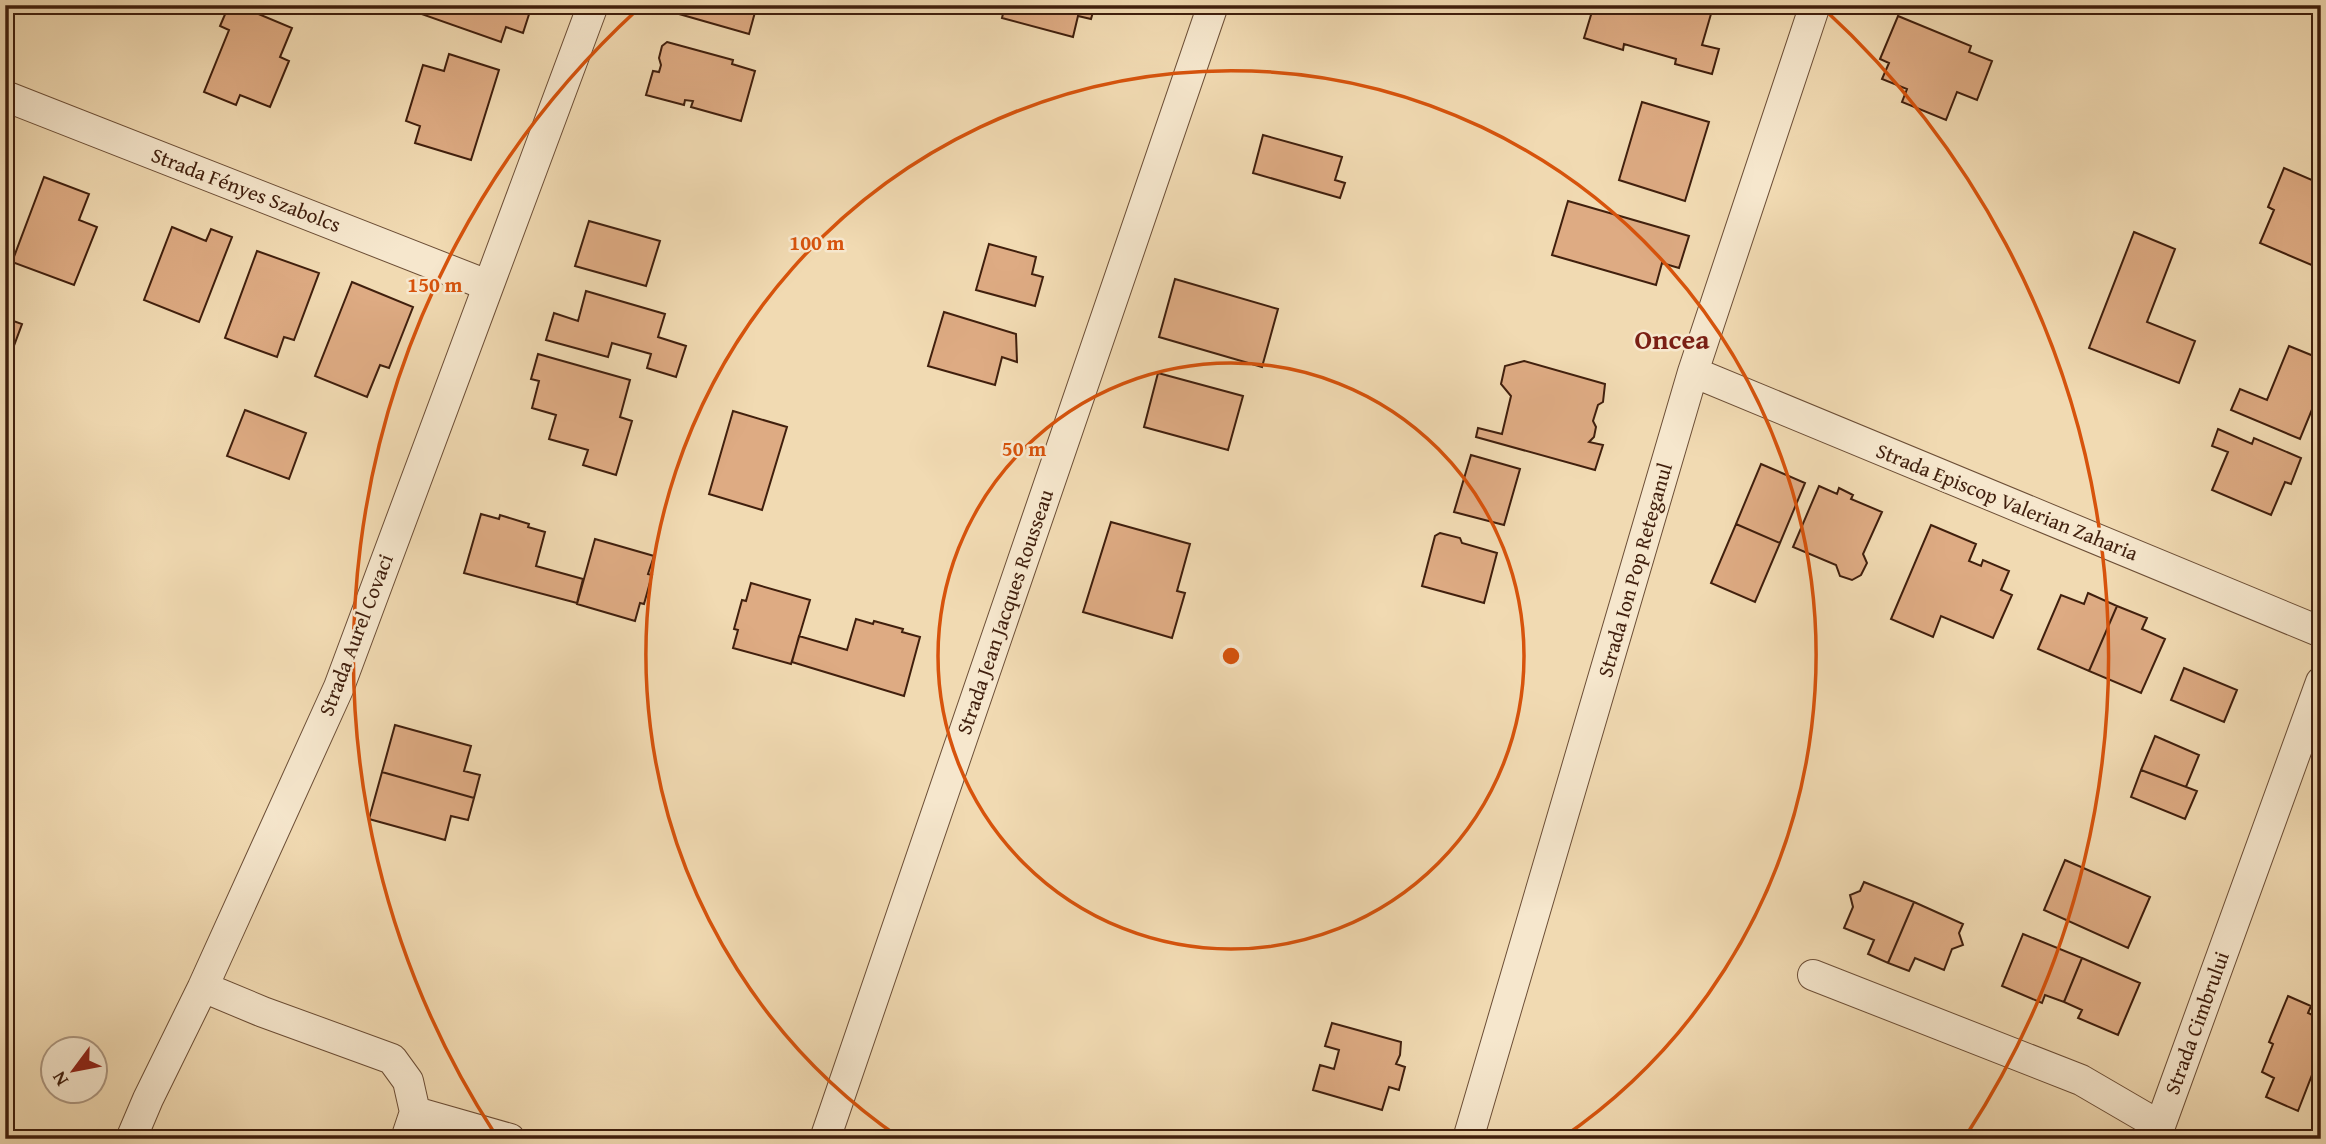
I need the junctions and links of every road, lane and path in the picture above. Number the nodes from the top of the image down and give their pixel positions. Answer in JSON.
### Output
{"nodes":[{"id":1,"x":593,"y":5,"type":"edge"},
{"id":2,"x":1213,"y":5,"type":"edge"},
{"id":3,"x":1815,"y":5,"type":"edge"},
{"id":4,"x":5,"y":96,"type":"edge"},
{"id":5,"x":487,"y":285,"type":"junction"},
{"id":6,"x":1693,"y":372,"type":"junction"},
{"id":7,"x":2321,"y":632,"type":"edge"},
{"id":8,"x":2321,"y":682,"type":"edge"},
{"id":9,"x":1813,"y":975,"type":"dead end"},
{"id":10,"x":203,"y":987,"type":"junction"},
{"id":11,"x":411,"y":1125,"type":"edge"},
{"id":12,"x":2158,"y":1132,"type":"edge"},
{"id":13,"x":131,"y":1139,"type":"edge"},
{"id":14,"x":510,"y":1139,"type":"edge"},
{"id":15,"x":825,"y":1139,"type":"edge"},
{"id":16,"x":1468,"y":1139,"type":"edge"}],
"edges":[{"from":1,"to":5,"type":"street","name":"Strada Aurel Covaci"},
{"from":2,"to":15,"type":"street","name":"Strada Jean Jacques Rousseau"},
{"from":3,"to":6,"type":"street","name":"Strada Ion Pop Reteganul"},
{"from":4,"to":5,"type":"street","name":"Strada Fényes Szabolcs"},
{"from":5,"to":10,"type":"street","name":"Strada Aurel Covaci"},
{"from":6,"to":7,"type":"street","name":"Strada Episcop Valerian Zaharia"},
{"from":6,"to":16,"type":"street","name":"Strada Ion Pop Reteganul"},
{"from":8,"to":12,"type":"street","name":"Strada Cimbrului"},
{"from":9,"to":12,"type":"street","name":"Strada Cimbrului"},
{"from":10,"to":11,"type":"street"},
{"from":10,"to":13,"type":"street","name":"Strada Aurel Covaci"},
{"from":11,"to":14,"type":"street"}]}
